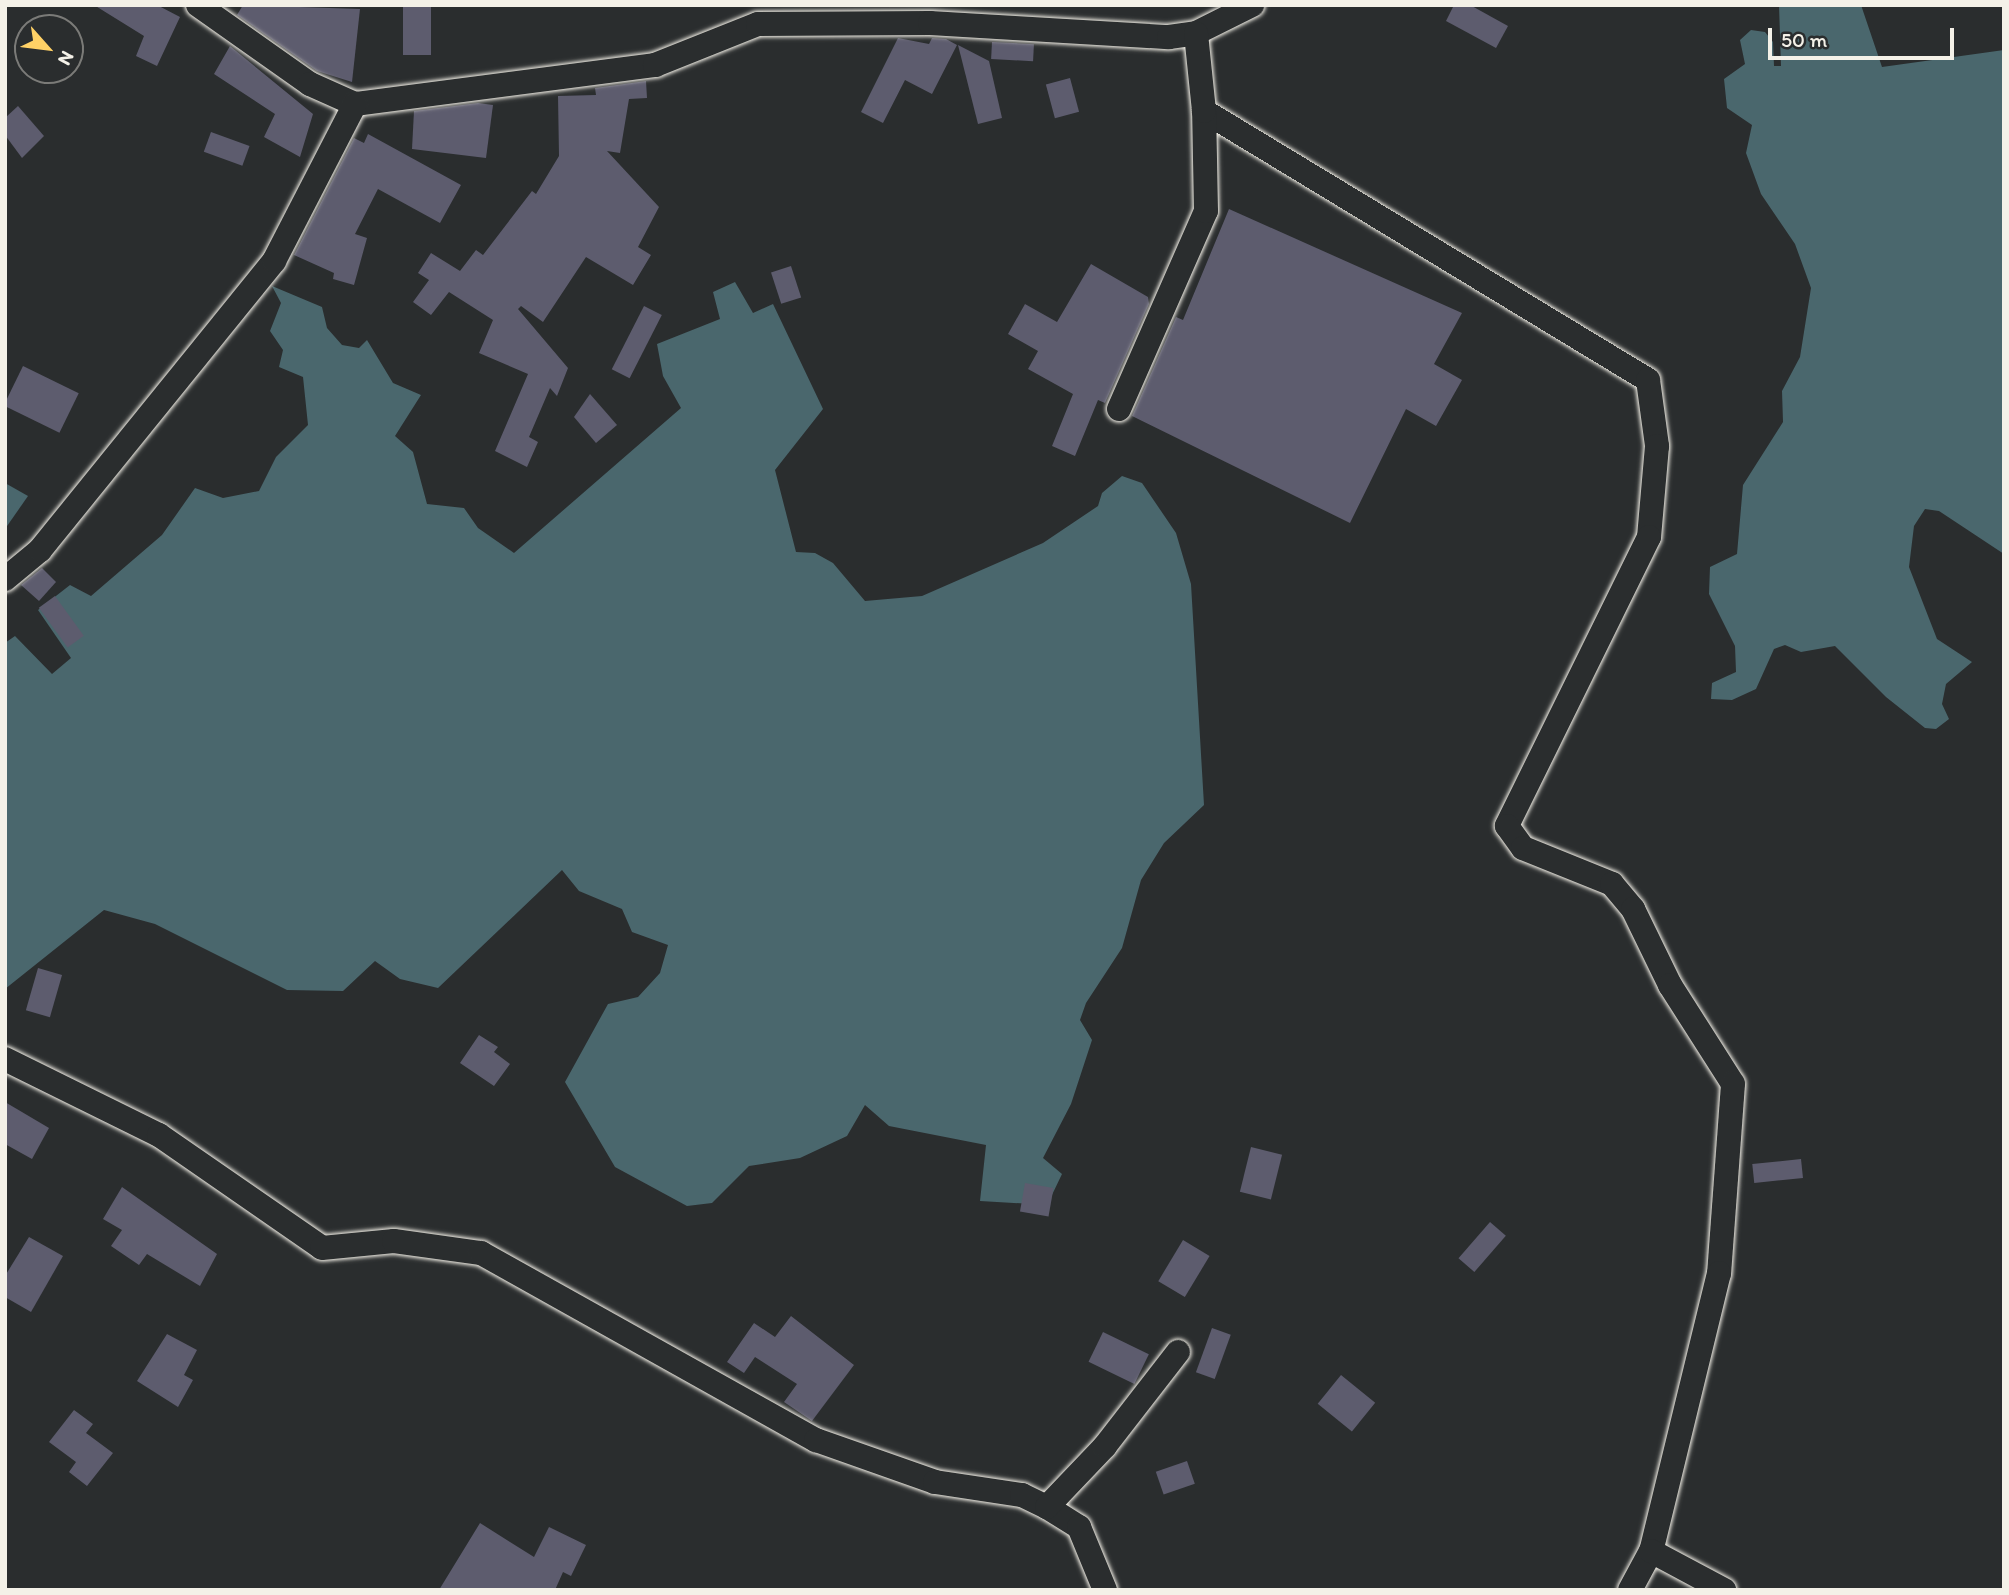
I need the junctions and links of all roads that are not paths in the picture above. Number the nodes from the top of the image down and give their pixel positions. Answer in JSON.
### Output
{"nodes":[{"id":1,"x":198,"y":5,"type":"edge"},
{"id":2,"x":1252,"y":5,"type":"edge"},
{"id":3,"x":1196,"y":33,"type":"junction"},
{"id":4,"x":355,"y":104,"type":"junction"},
{"id":5,"x":1204,"y":111,"type":"junction"},
{"id":6,"x":1119,"y":409,"type":"dead end"},
{"id":7,"x":5,"y":579,"type":"edge"},
{"id":8,"x":5,"y":1059,"type":"edge"},
{"id":9,"x":1178,"y":1352,"type":"dead end"},
{"id":10,"x":1047,"y":1507,"type":"junction"},
{"id":11,"x":1651,"y":1551,"type":"junction"},
{"id":12,"x":1105,"y":1590,"type":"edge"},
{"id":13,"x":1630,"y":1590,"type":"edge"},
{"id":14,"x":1724,"y":1590,"type":"edge"}],
"edges":[{"from":1,"to":4,"type":"street"},
{"from":2,"to":3,"type":"street"},
{"from":3,"to":4,"type":"street"},
{"from":3,"to":5,"type":"street"},
{"from":4,"to":7,"type":"street"},
{"from":5,"to":6,"type":"street"},
{"from":5,"to":11,"type":"street"},
{"from":8,"to":10,"type":"street"},
{"from":9,"to":10,"type":"street"},
{"from":10,"to":12,"type":"street"},
{"from":11,"to":13,"type":"street"},
{"from":11,"to":14,"type":"street"}]}
